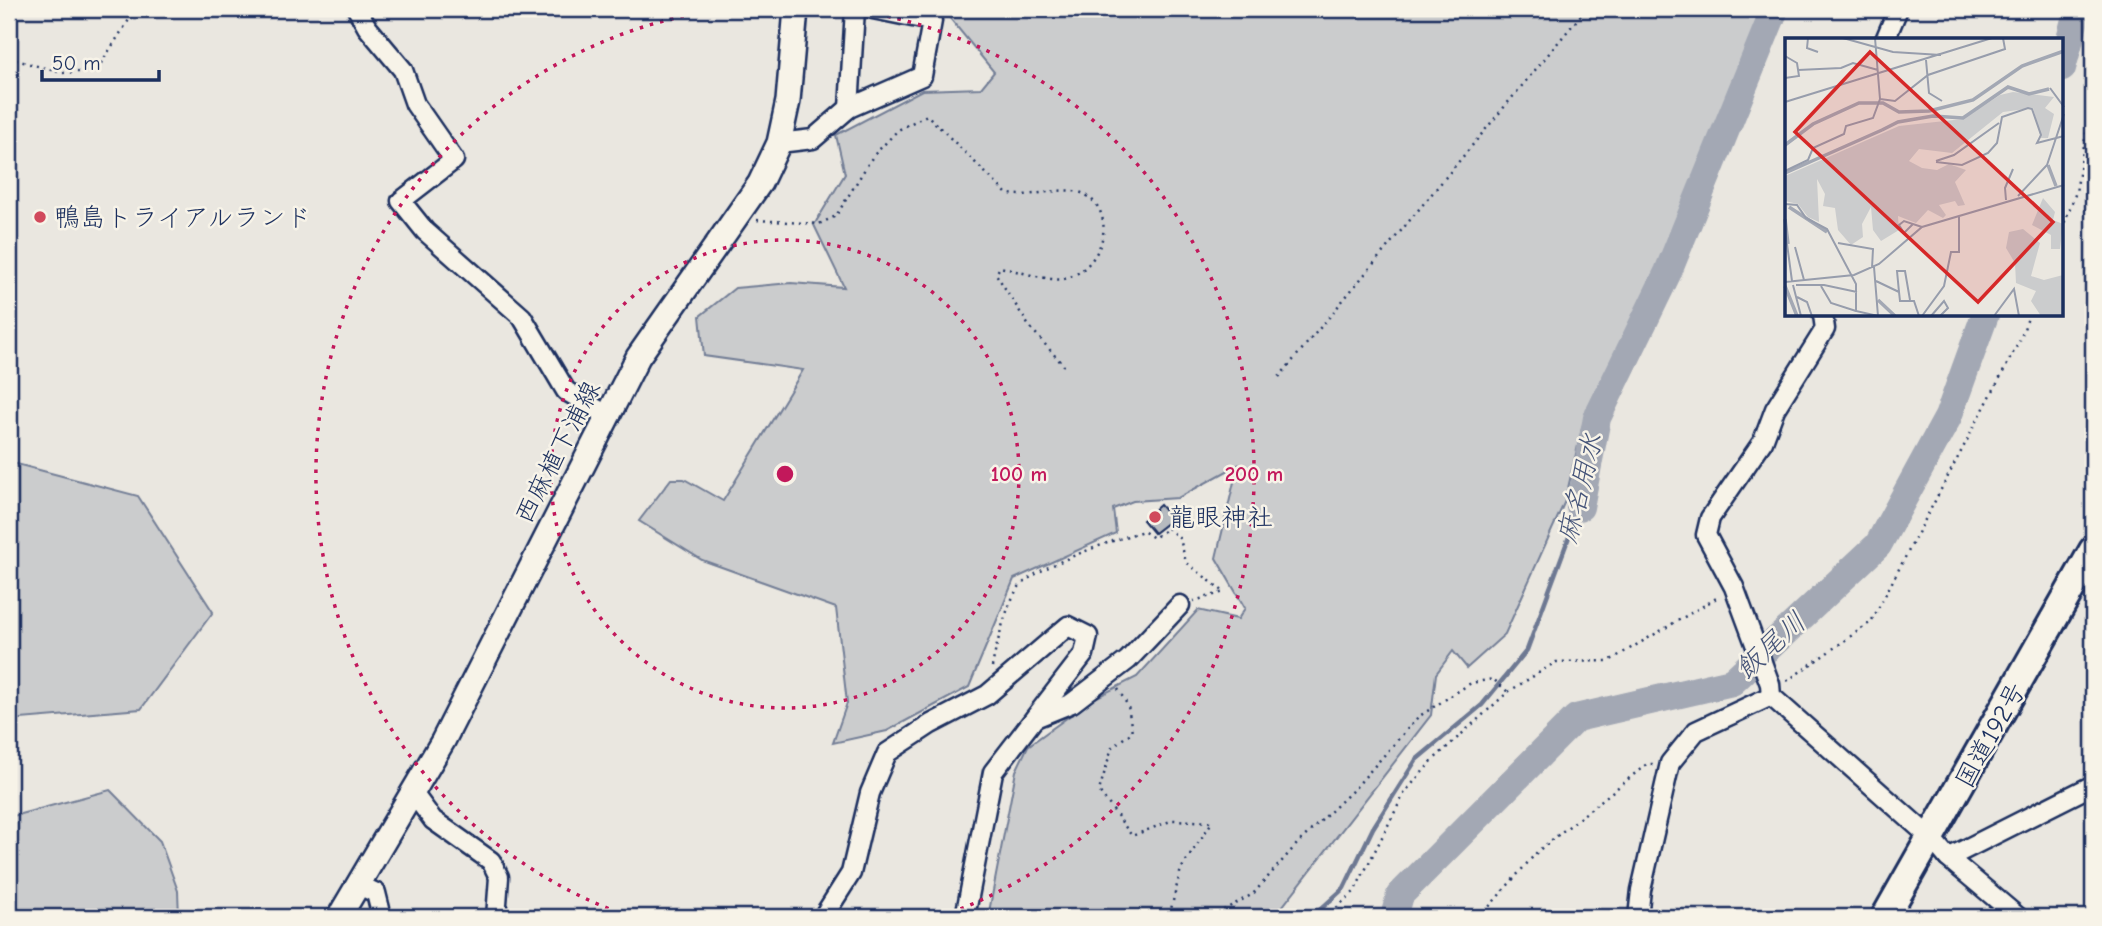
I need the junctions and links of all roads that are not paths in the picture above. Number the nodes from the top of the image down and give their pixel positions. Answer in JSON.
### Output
{"nodes":[{"id":1,"x":357,"y":9,"type":"edge"},
{"id":2,"x":796,"y":9,"type":"edge"},
{"id":3,"x":855,"y":9,"type":"edge"},
{"id":4,"x":873,"y":9,"type":"edge"},
{"id":5,"x":1898,"y":9,"type":"edge"},
{"id":6,"x":1886,"y":38,"type":"edge"},
{"id":7,"x":849,"y":108,"type":"junction"},
{"id":8,"x":779,"y":143,"type":"junction"},
{"id":9,"x":1824,"y":317,"type":"edge"},
{"id":10,"x":607,"y":415,"type":"junction"},
{"id":11,"x":2093,"y":550,"type":"edge"},
{"id":12,"x":1180,"y":605,"type":"road end"},
{"id":13,"x":1771,"y":690,"type":"junction"},
{"id":14,"x":1032,"y":719,"type":"junction"},
{"id":15,"x":2093,"y":785,"type":"edge"},
{"id":16,"x":414,"y":793,"type":"junction"},
{"id":17,"x":1940,"y":848,"type":"junction"},
{"id":18,"x":359,"y":885,"type":"junction"},
{"id":19,"x":340,"y":917,"type":"edge"},
{"id":20,"x":382,"y":917,"type":"edge"},
{"id":21,"x":496,"y":917,"type":"edge"},
{"id":22,"x":823,"y":917,"type":"edge"},
{"id":23,"x":965,"y":917,"type":"edge"},
{"id":24,"x":1638,"y":917,"type":"edge"},
{"id":25,"x":1885,"y":917,"type":"edge"},
{"id":26,"x":2018,"y":917,"type":"edge"}],
"edges":[{"from":1,"to":10,"type":"street"},
{"from":2,"to":8,"type":"main road","name":"西麻植下浦線"},
{"from":3,"to":7,"type":"street"},
{"from":4,"to":7,"type":"street"},
{"from":5,"to":6,"type":"street"},
{"from":7,"to":8,"type":"street"},
{"from":8,"to":10,"type":"main road","name":"西麻植下浦線"},
{"from":9,"to":13,"type":"street"},
{"from":10,"to":16,"type":"main road","name":"西麻植下浦線"},
{"from":11,"to":17,"type":"highway","name":"国道192号"},
{"from":12,"to":14,"type":"street"},
{"from":13,"to":17,"type":"street"},
{"from":13,"to":24,"type":"street"},
{"from":14,"to":22,"type":"street"},
{"from":14,"to":23,"type":"street"},
{"from":15,"to":17,"type":"street"},
{"from":16,"to":18,"type":"main road","name":"西麻植下浦線"},
{"from":16,"to":21,"type":"street"},
{"from":17,"to":25,"type":"highway","name":"国道192号"},
{"from":17,"to":26,"type":"street"},
{"from":18,"to":19,"type":"main road","name":"西麻植下浦線"},
{"from":18,"to":20,"type":"street"}]}
